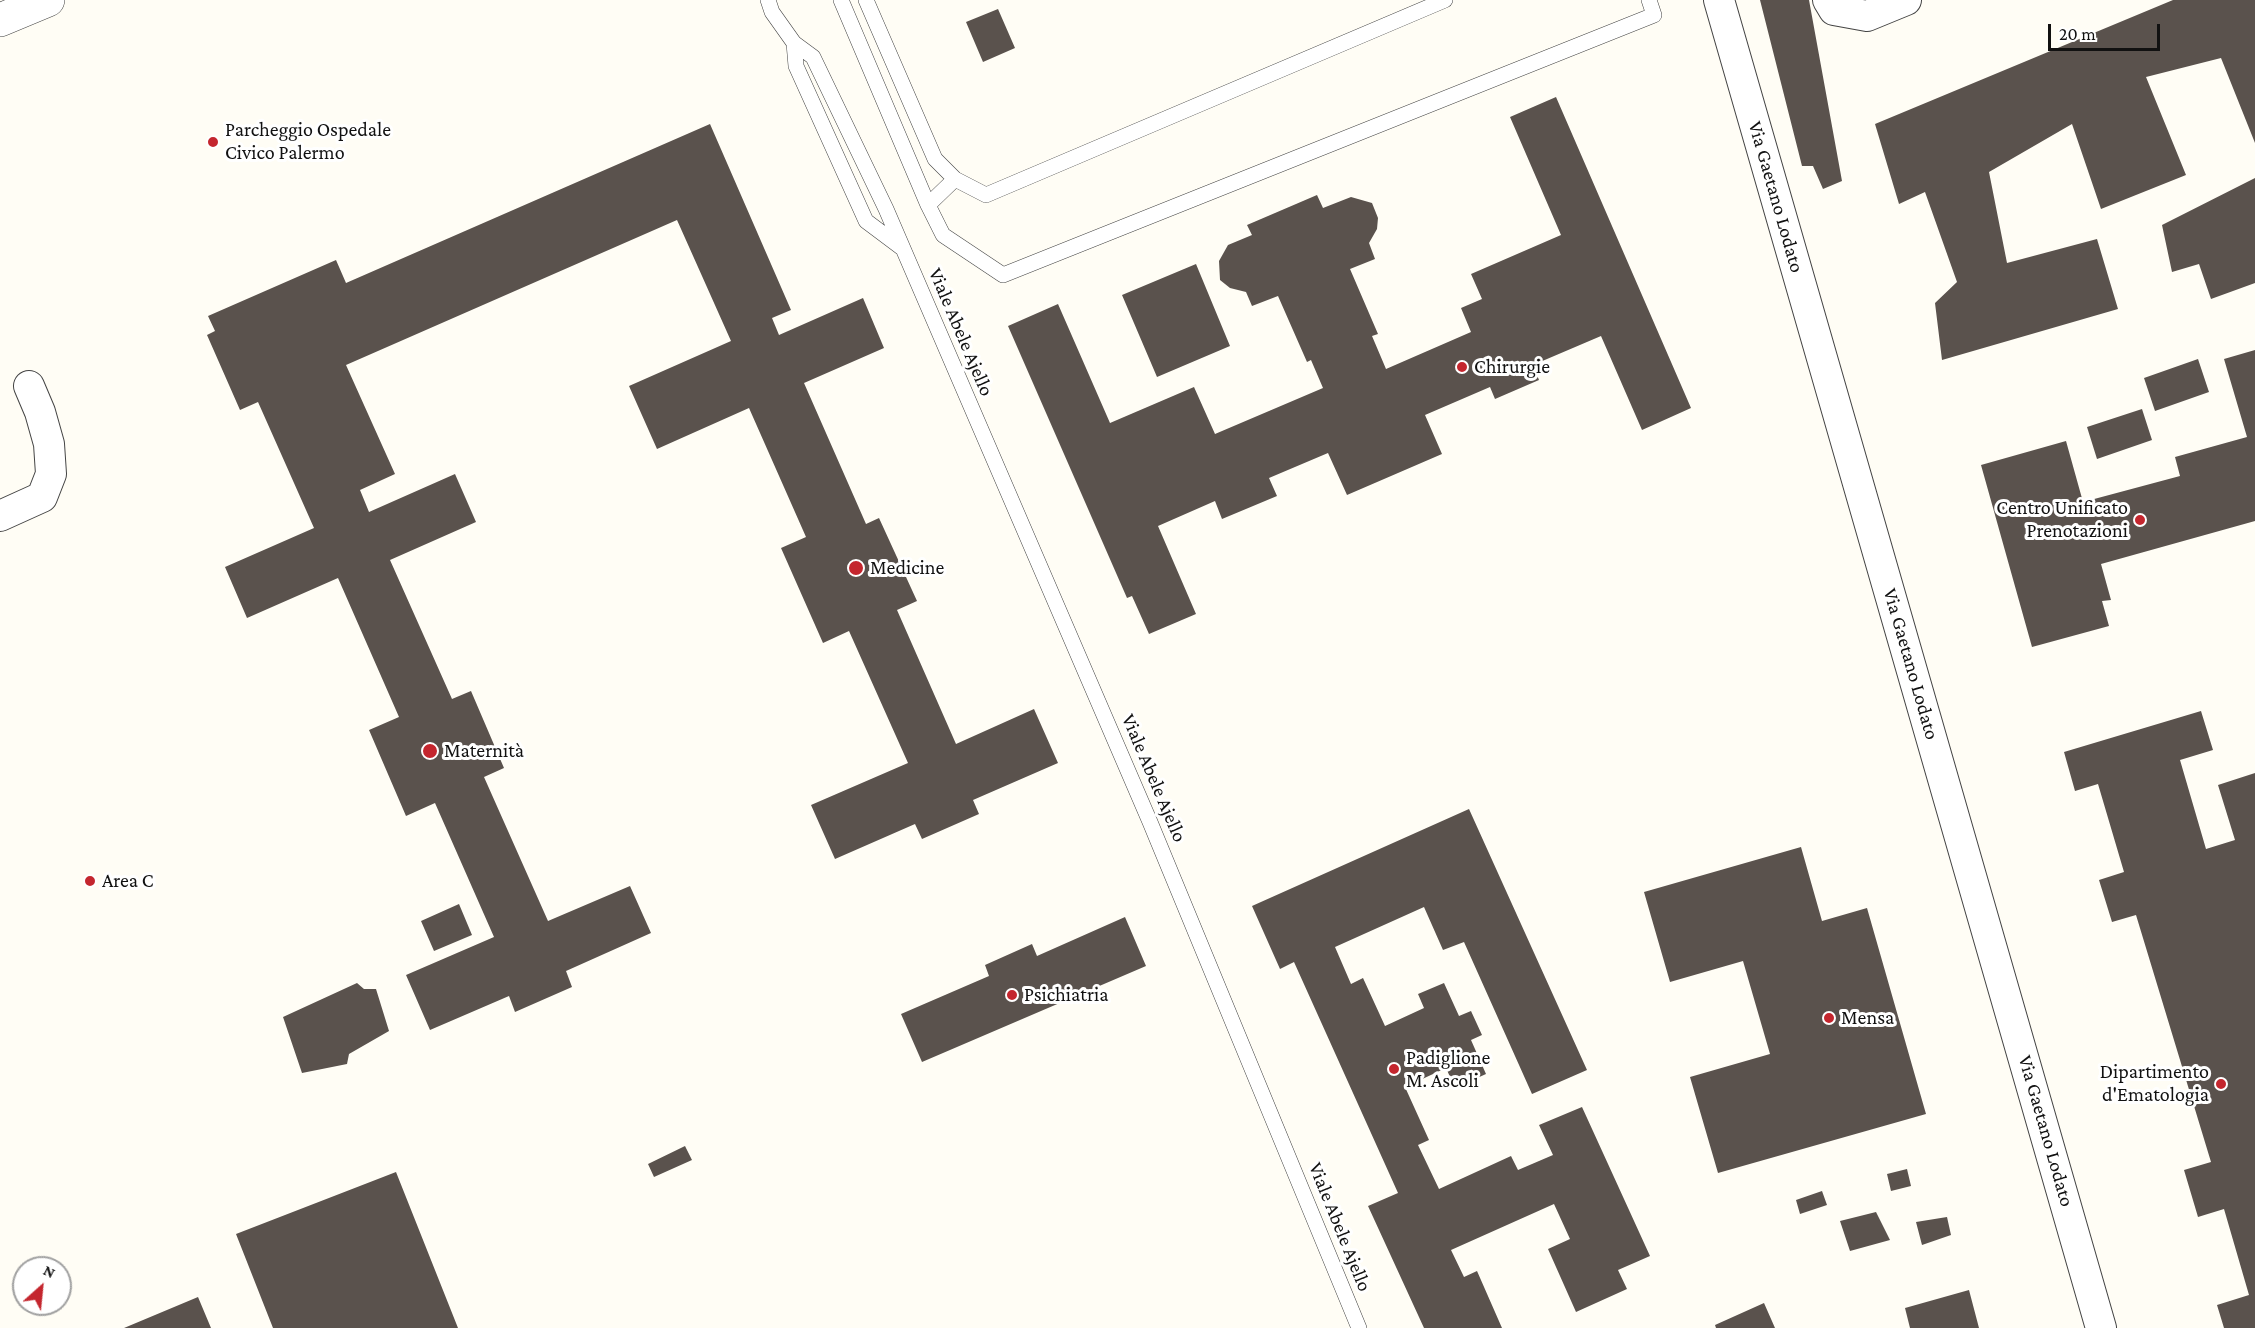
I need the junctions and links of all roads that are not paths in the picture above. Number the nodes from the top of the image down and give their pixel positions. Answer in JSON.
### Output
{"nodes":[{"id":1,"x":48,"y":0,"type":"edge"},
{"id":2,"x":754,"y":0,"type":"edge"},
{"id":3,"x":841,"y":0,"type":"edge"},
{"id":4,"x":866,"y":0,"type":"edge"},
{"id":5,"x":1445,"y":0,"type":"edge"},
{"id":6,"x":1649,"y":0,"type":"edge"},
{"id":7,"x":1719,"y":0,"type":"edge"},
{"id":8,"x":1906,"y":0,"type":"edge"},
{"id":9,"x":1831,"y":5,"type":"edge"},
{"id":10,"x":770,"y":6,"type":"edge"},
{"id":11,"x":0,"y":20,"type":"edge"},
{"id":12,"x":795,"y":43,"type":"junction"},
{"id":13,"x":955,"y":179,"type":"junction"},
{"id":14,"x":928,"y":205,"type":"junction"},
{"id":15,"x":902,"y":248,"type":"junction"},
{"id":16,"x":29,"y":386,"type":"dead end"},
{"id":17,"x":0,"y":516,"type":"edge"},
{"id":18,"x":1359,"y":1328,"type":"edge"},
{"id":19,"x":2102,"y":1328,"type":"edge"}],
"edges":[{"from":1,"to":11,"type":"street"},
{"from":2,"to":10,"type":"lane","name":"Viale Abele Ajello"},
{"from":3,"to":14,"type":"lane"},
{"from":4,"to":13,"type":"lane"},
{"from":5,"to":13,"type":"lane"},
{"from":6,"to":14,"type":"lane"},
{"from":7,"to":19,"type":"street","name":"Via Gaetano Lodato"},
{"from":8,"to":9,"type":"street"},
{"from":10,"to":12,"type":"lane","name":"Viale Abele Ajello"},
{"from":12,"to":15,"type":"lane","name":"Viale Abele Ajello"},
{"from":12,"to":15,"type":"lane","name":"Viale Abele Ajello"},
{"from":13,"to":14,"type":"lane"},
{"from":15,"to":18,"type":"lane","name":"Viale Abele Ajello"},
{"from":16,"to":17,"type":"street"}]}
